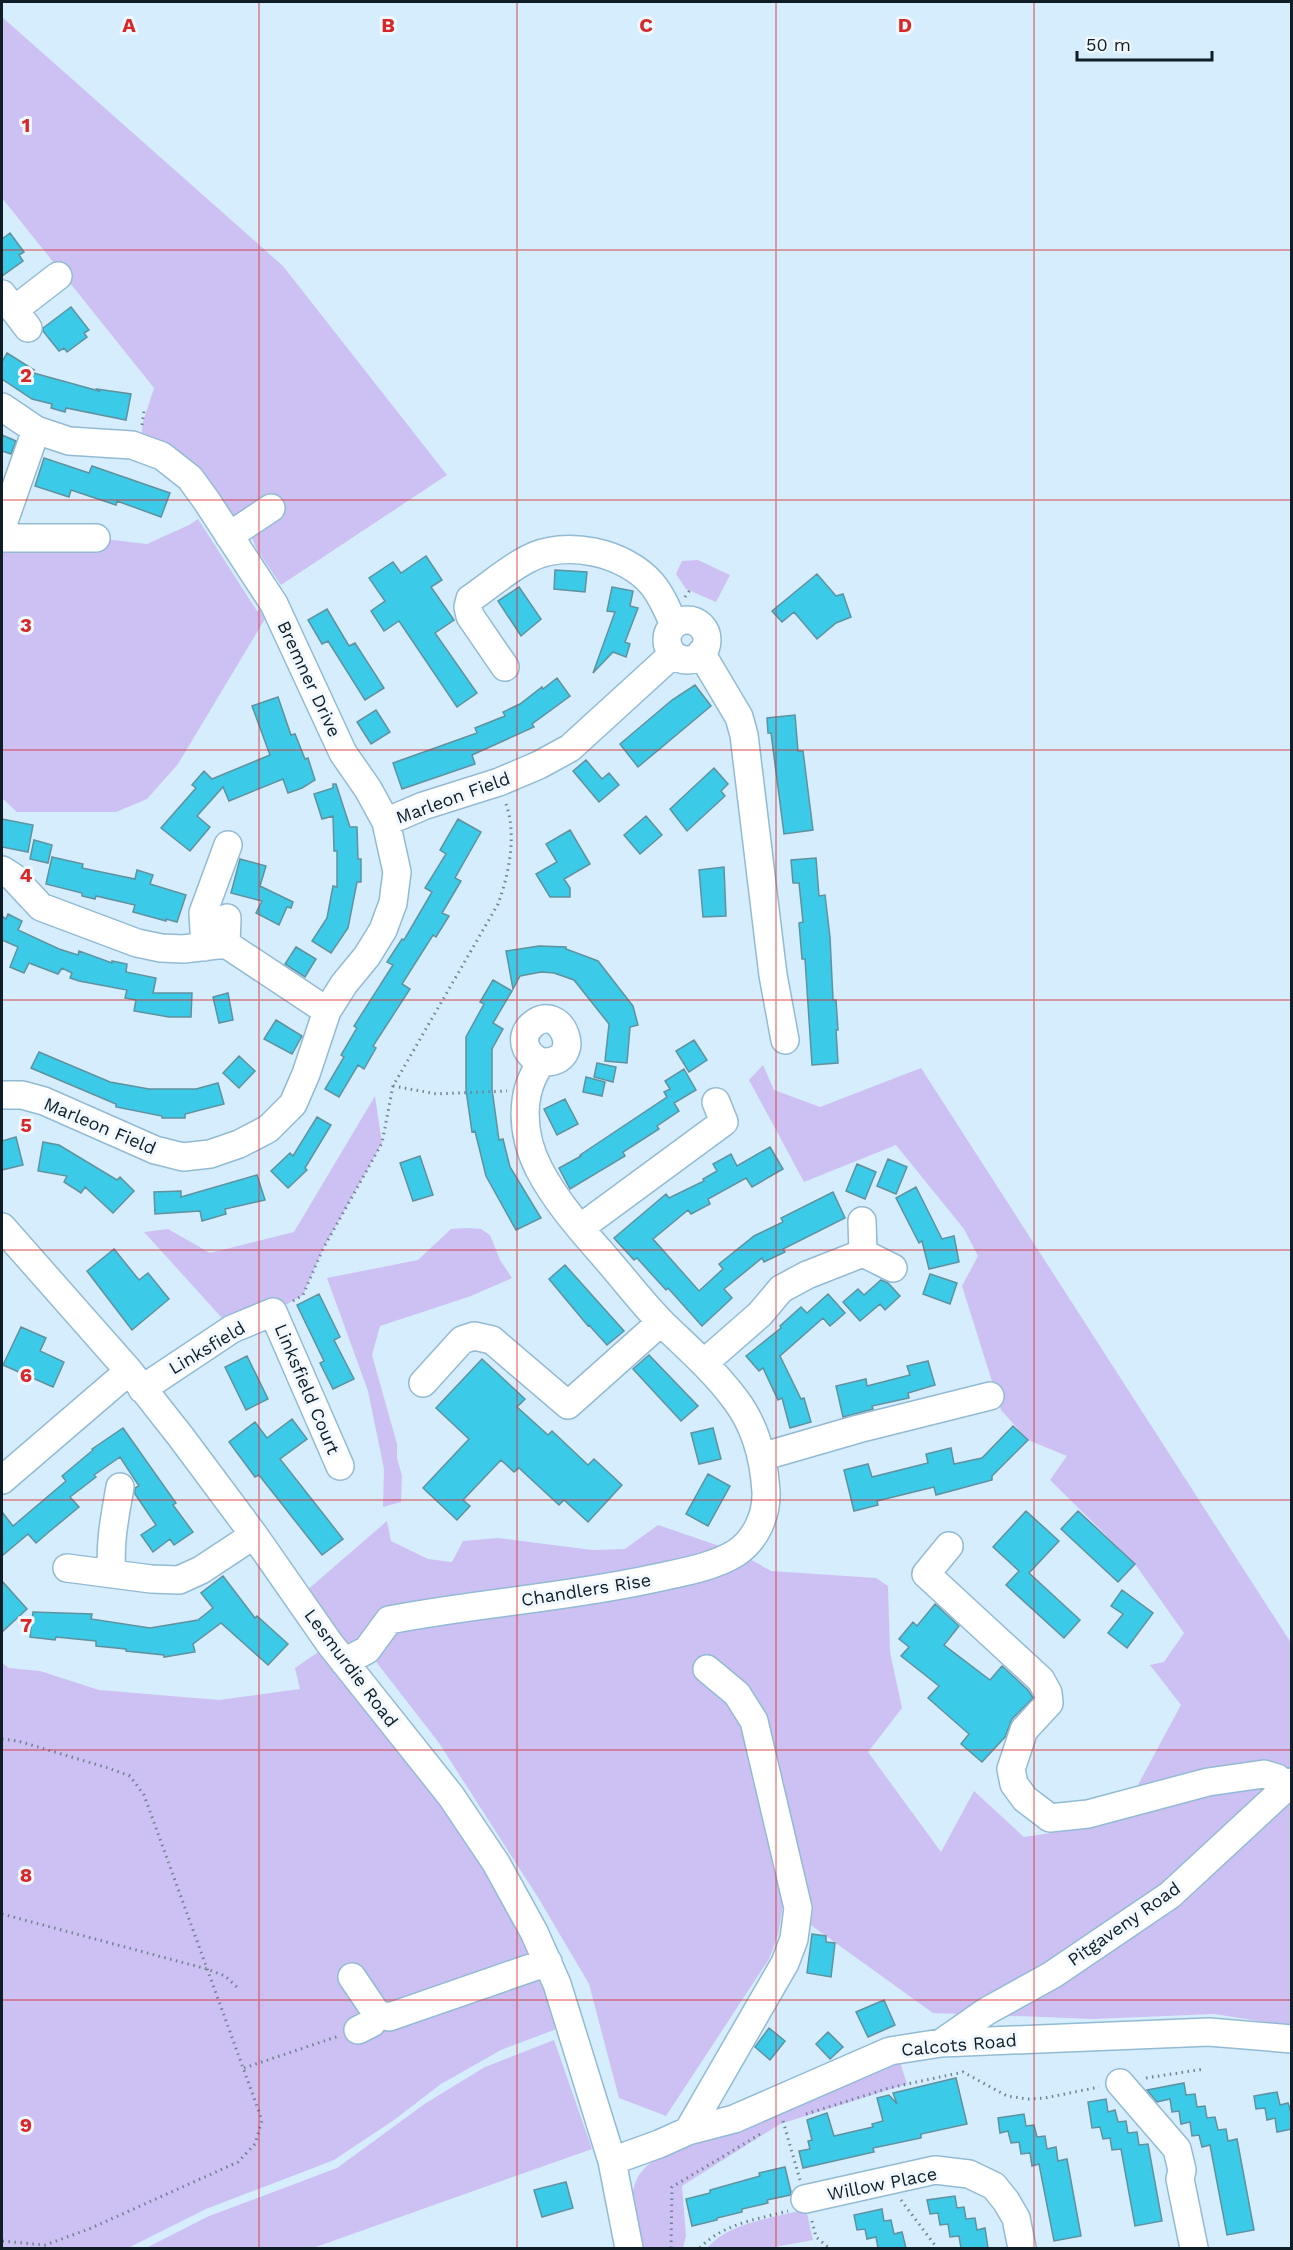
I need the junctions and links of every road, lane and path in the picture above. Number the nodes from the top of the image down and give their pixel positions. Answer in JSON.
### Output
{"nodes":[{"id":1,"x":58,"y":276,"type":"dead end"},
{"id":2,"x":14,"y":311,"type":"edge"},
{"id":3,"x":2,"y":408,"type":"edge"},
{"id":4,"x":36,"y":430,"type":"junction"},
{"id":5,"x":271,"y":508,"type":"dead end"},
{"id":6,"x":2,"y":527,"type":"edge"},
{"id":7,"x":229,"y":536,"type":"junction"},
{"id":8,"x":2,"y":538,"type":"edge"},
{"id":9,"x":96,"y":538,"type":"dead end"},
{"id":10,"x":674,"y":625,"type":"junction"},
{"id":11,"x":701,"y":653,"type":"junction"},
{"id":12,"x":673,"y":654,"type":"junction"},
{"id":13,"x":505,"y":667,"type":"dead end"},
{"id":14,"x":499,"y":782,"type":"junction"},
{"id":15,"x":386,"y":822,"type":"junction"},
{"id":16,"x":228,"y":844,"type":"dead end"},
{"id":17,"x":2,"y":870,"type":"edge"},
{"id":18,"x":220,"y":936,"type":"junction"},
{"id":19,"x":327,"y":1011,"type":"junction"},
{"id":20,"x":785,"y":1040,"type":"dead end"},
{"id":21,"x":542,"y":1062,"type":"dead end"},
{"id":22,"x":393,"y":1086,"type":"junction"},
{"id":23,"x":528,"y":1089,"type":"junction"},
{"id":24,"x":2,"y":1095,"type":"edge"},
{"id":25,"x":728,"y":1120,"type":"dead end"},
{"id":26,"x":862,"y":1221,"type":"dead end"},
{"id":27,"x":2,"y":1227,"type":"edge"},
{"id":28,"x":580,"y":1228,"type":"junction"},
{"id":29,"x":863,"y":1253,"type":"junction"},
{"id":30,"x":893,"y":1268,"type":"dead end"},
{"id":31,"x":273,"y":1312,"type":"junction"},
{"id":32,"x":661,"y":1322,"type":"junction"},
{"id":33,"x":704,"y":1363,"type":"junction"},
{"id":34,"x":136,"y":1380,"type":"junction"},
{"id":35,"x":423,"y":1383,"type":"dead end"},
{"id":36,"x":990,"y":1396,"type":"dead end"},
{"id":37,"x":762,"y":1457,"type":"junction"},
{"id":38,"x":340,"y":1467,"type":"dead end"},
{"id":39,"x":2,"y":1480,"type":"edge"},
{"id":40,"x":120,"y":1486,"type":"dead end"},
{"id":41,"x":254,"y":1535,"type":"junction"},
{"id":42,"x":949,"y":1546,"type":"dead end"},
{"id":43,"x":67,"y":1568,"type":"dead end"},
{"id":44,"x":112,"y":1574,"type":"junction"},
{"id":45,"x":344,"y":1662,"type":"junction"},
{"id":46,"x":707,"y":1669,"type":"dead end"},
{"id":47,"x":2,"y":1739,"type":"edge"},
{"id":48,"x":1290,"y":1784,"type":"edge"},
{"id":49,"x":2,"y":1914,"type":"edge"},
{"id":50,"x":548,"y":1962,"type":"junction"},
{"id":51,"x":207,"y":1969,"type":"junction"},
{"id":52,"x":352,"y":1977,"type":"dead end"},
{"id":53,"x":238,"y":1988,"type":"dead end"},
{"id":54,"x":367,"y":2022,"type":"junction"},
{"id":55,"x":1292,"y":2039,"type":"edge"},
{"id":56,"x":941,"y":2043,"type":"junction"},
{"id":57,"x":244,"y":2068,"type":"junction"},
{"id":58,"x":1204,"y":2069,"type":"dead end"},
{"id":59,"x":1120,"y":2083,"type":"junction"},
{"id":60,"x":804,"y":2114,"type":"dead end"},
{"id":61,"x":783,"y":2121,"type":"dead end"},
{"id":62,"x":774,"y":2126,"type":"dead end"},
{"id":63,"x":688,"y":2131,"type":"junction"},
{"id":64,"x":764,"y":2132,"type":"dead end"},
{"id":65,"x":612,"y":2161,"type":"junction"},
{"id":66,"x":895,"y":2179,"type":"junction"},
{"id":67,"x":801,"y":2204,"type":"joint"},
{"id":68,"x":2,"y":2241,"type":"edge"},
{"id":69,"x":629,"y":2248,"type":"edge"},
{"id":70,"x":671,"y":2248,"type":"edge"},
{"id":71,"x":700,"y":2248,"type":"edge"},
{"id":72,"x":937,"y":2248,"type":"edge"},
{"id":73,"x":1022,"y":2248,"type":"edge"},
{"id":74,"x":1194,"y":2248,"type":"edge"}],
"edges":[{"from":1,"to":2,"type":"street"},
{"from":3,"to":4,"type":"street","name":"Bremner Drive"},
{"from":4,"to":6,"type":"street"},
{"from":4,"to":7,"type":"street","name":"Bremner Drive"},
{"from":5,"to":7,"type":"street"},
{"from":7,"to":15,"type":"street","name":"Bremner Drive"},
{"from":8,"to":9,"type":"street"},
{"from":10,"to":11,"type":"street"},
{"from":10,"to":12,"type":"street"},
{"from":10,"to":13,"type":"street"},
{"from":11,"to":12,"type":"street"},
{"from":11,"to":20,"type":"street"},
{"from":12,"to":14,"type":"street","name":"Marleon Field"},
{"from":14,"to":15,"type":"street","name":"Marleon Field"},
{"from":14,"to":22,"type":"path"},
{"from":15,"to":19,"type":"street","name":"Marleon Field"},
{"from":16,"to":18,"type":"street"},
{"from":17,"to":18,"type":"street"},
{"from":18,"to":19,"type":"street"},
{"from":19,"to":24,"type":"street","name":"Marleon Field"},
{"from":21,"to":23,"type":"street","name":"Chandlers Rise"},
{"from":22,"to":23,"type":"path"},
{"from":22,"to":31,"type":"path"},
{"from":23,"to":28,"type":"street","name":"Chandlers Rise"},
{"from":25,"to":28,"type":"street"},
{"from":26,"to":29,"type":"street"},
{"from":27,"to":34,"type":"street","name":"Lesmurdie Road"},
{"from":28,"to":32,"type":"street","name":"Chandlers Rise"},
{"from":29,"to":30,"type":"street"},
{"from":29,"to":33,"type":"street"},
{"from":31,"to":34,"type":"street","name":"Linksfield"},
{"from":31,"to":38,"type":"street","name":"Linksfield Court"},
{"from":32,"to":33,"type":"street","name":"Chandlers Rise"},
{"from":32,"to":35,"type":"street"},
{"from":33,"to":37,"type":"street","name":"Chandlers Rise"},
{"from":34,"to":39,"type":"street","name":"Linksfield"},
{"from":34,"to":41,"type":"street","name":"Lesmurdie Road"},
{"from":36,"to":37,"type":"street"},
{"from":37,"to":45,"type":"street","name":"Chandlers Rise"},
{"from":40,"to":44,"type":"street"},
{"from":41,"to":44,"type":"street"},
{"from":41,"to":45,"type":"street","name":"Lesmurdie Road"},
{"from":42,"to":48,"type":"street"},
{"from":43,"to":44,"type":"street"},
{"from":45,"to":50,"type":"street","name":"Lesmurdie Road"},
{"from":46,"to":63,"type":"street"},
{"from":47,"to":51,"type":"path"},
{"from":48,"to":56,"type":"street","name":"Pitgaveny Road"},
{"from":49,"to":51,"type":"path"},
{"from":50,"to":54,"type":"street"},
{"from":50,"to":65,"type":"street","name":"Lesmurdie Road"},
{"from":51,"to":53,"type":"path"},
{"from":51,"to":57,"type":"path"},
{"from":52,"to":54,"type":"street"},
{"from":54,"to":57,"type":"path"},
{"from":55,"to":56,"type":"street","name":"Calcots Road"},
{"from":56,"to":63,"type":"street","name":"Calcots Road"},
{"from":57,"to":68,"type":"path"},
{"from":58,"to":59,"type":"path"},
{"from":59,"to":60,"type":"path"},
{"from":59,"to":74,"type":"street"},
{"from":61,"to":62,"type":"path"},
{"from":63,"to":65,"type":"street","name":"Calcots Road"},
{"from":64,"to":70,"type":"path"},
{"from":65,"to":69,"type":"street","name":"Lesmurdie Road"},
{"from":66,"to":67,"type":"street","name":"Willow Place"},
{"from":66,"to":72,"type":"path"},
{"from":66,"to":73,"type":"street","name":"Willow Place"},
{"from":67,"to":71,"type":"path"}]}
